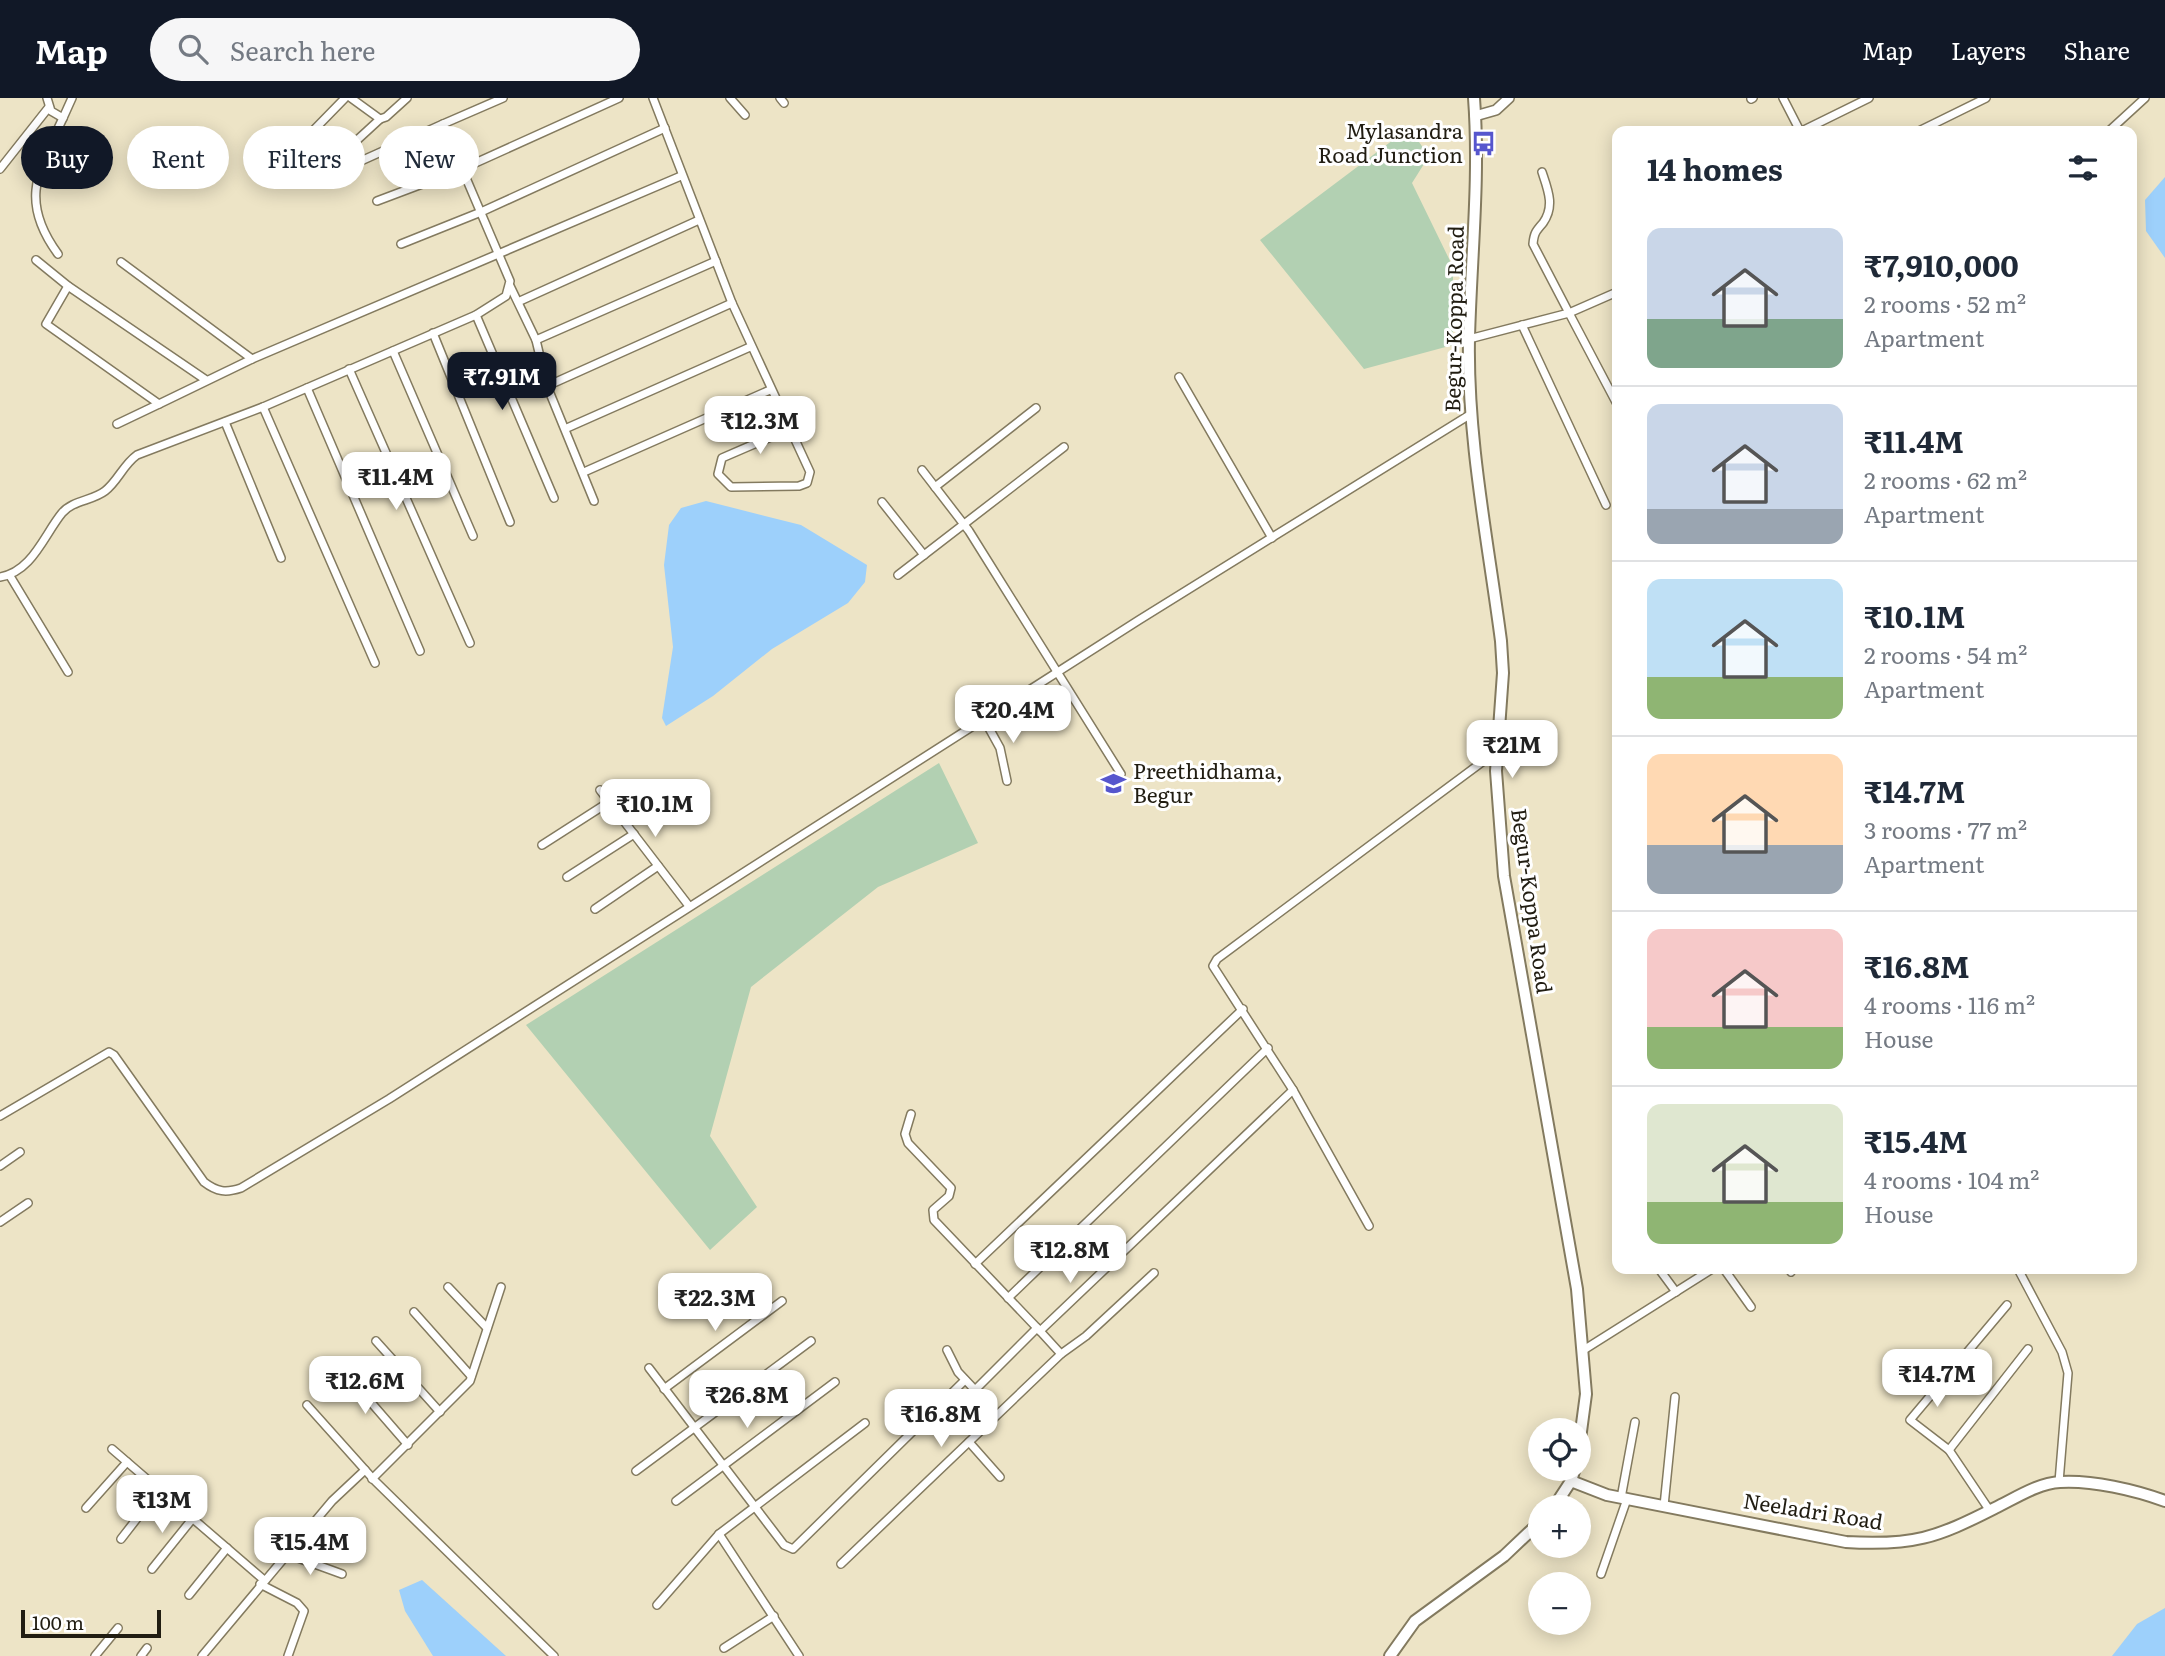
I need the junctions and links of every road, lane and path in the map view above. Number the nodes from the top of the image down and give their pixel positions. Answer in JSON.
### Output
{"nodes":[{"id":1,"x":72,"y":98,"type":"edge"},
{"id":2,"x":350,"y":98,"type":"edge"},
{"id":3,"x":407,"y":98,"type":"edge"},
{"id":4,"x":503,"y":98,"type":"edge"},
{"id":5,"x":620,"y":98,"type":"edge"},
{"id":6,"x":653,"y":98,"type":"edge"},
{"id":7,"x":730,"y":98,"type":"edge"},
{"id":8,"x":1474,"y":98,"type":"edge"},
{"id":9,"x":1509,"y":98,"type":"edge"},
{"id":10,"x":1783,"y":98,"type":"edge"},
{"id":11,"x":1869,"y":98,"type":"edge"},
{"id":12,"x":1986,"y":98,"type":"edge"},
{"id":13,"x":2145,"y":98,"type":"edge"},
{"id":14,"x":492,"y":100,"type":"edge"},
{"id":15,"x":48,"y":102,"type":"edge"},
{"id":16,"x":745,"y":114,"type":"dead end"},
{"id":17,"x":1475,"y":116,"type":"junction"},
{"id":18,"x":62,"y":118,"type":"junction"},
{"id":19,"x":380,"y":119,"type":"junction"},
{"id":20,"x":443,"y":124,"type":"joint"},
{"id":21,"x":319,"y":126,"type":"edge"},
{"id":22,"x":1798,"y":126,"type":"edge"},
{"id":23,"x":1811,"y":126,"type":"edge"},
{"id":24,"x":1929,"y":126,"type":"edge"},
{"id":25,"x":2114,"y":126,"type":"edge"},
{"id":26,"x":665,"y":128,"type":"junction"},
{"id":27,"x":479,"y":161,"type":"edge"},
{"id":28,"x":0,"y":169,"type":"edge"},
{"id":29,"x":1542,"y":172,"type":"dead end"},
{"id":30,"x":681,"y":176,"type":"junction"},
{"id":31,"x":409,"y":189,"type":"edge"},
{"id":32,"x":471,"y":189,"type":"edge"},
{"id":33,"x":377,"y":201,"type":"dead end"},
{"id":34,"x":481,"y":212,"type":"junction"},
{"id":35,"x":699,"y":220,"type":"junction"},
{"id":36,"x":401,"y":244,"type":"dead end"},
{"id":37,"x":58,"y":254,"type":"dead end"},
{"id":38,"x":500,"y":256,"type":"junction"},
{"id":39,"x":36,"y":260,"type":"dead end"},
{"id":40,"x":716,"y":261,"type":"junction"},
{"id":41,"x":121,"y":262,"type":"dead end"},
{"id":42,"x":68,"y":286,"type":"junction"},
{"id":43,"x":510,"y":286,"type":"junction"},
{"id":44,"x":1612,"y":294,"type":"edge"},
{"id":45,"x":520,"y":301,"type":"junction"},
{"id":46,"x":732,"y":303,"type":"junction"},
{"id":47,"x":1569,"y":313,"type":"junction"},
{"id":48,"x":476,"y":316,"type":"junction"},
{"id":49,"x":1522,"y":326,"type":"junction"},
{"id":50,"x":433,"y":333,"type":"junction"},
{"id":51,"x":1469,"y":338,"type":"junction"},
{"id":52,"x":536,"y":340,"type":"junction"},
{"id":53,"x":750,"y":347,"type":"junction"},
{"id":54,"x":393,"y":351,"type":"junction"},
{"id":55,"x":252,"y":359,"type":"junction"},
{"id":56,"x":349,"y":369,"type":"junction"},
{"id":57,"x":1179,"y":377,"type":"dead end"},
{"id":58,"x":206,"y":380,"type":"junction"},
{"id":59,"x":547,"y":386,"type":"junction"},
{"id":60,"x":307,"y":388,"type":"junction"},
{"id":61,"x":770,"y":390,"type":"junction"},
{"id":62,"x":1612,"y":395,"type":"edge"},
{"id":63,"x":159,"y":404,"type":"junction"},
{"id":64,"x":263,"y":407,"type":"junction"},
{"id":65,"x":1036,"y":408,"type":"dead end"},
{"id":66,"x":1471,"y":414,"type":"junction"},
{"id":67,"x":225,"y":422,"type":"junction"},
{"id":68,"x":117,"y":424,"type":"dead end"},
{"id":69,"x":567,"y":428,"type":"junction"},
{"id":70,"x":789,"y":429,"type":"junction"},
{"id":71,"x":1064,"y":447,"type":"dead end"},
{"id":72,"x":922,"y":470,"type":"dead end"},
{"id":73,"x":584,"y":472,"type":"junction"},
{"id":74,"x":935,"y":486,"type":"junction"},
{"id":75,"x":554,"y":498,"type":"dead end"},
{"id":76,"x":594,"y":501,"type":"dead end"},
{"id":77,"x":882,"y":502,"type":"dead end"},
{"id":78,"x":1606,"y":505,"type":"dead end"},
{"id":79,"x":510,"y":522,"type":"dead end"},
{"id":80,"x":964,"y":523,"type":"junction"},
{"id":81,"x":473,"y":536,"type":"dead end"},
{"id":82,"x":1272,"y":538,"type":"junction"},
{"id":83,"x":924,"y":555,"type":"junction"},
{"id":84,"x":281,"y":558,"type":"dead end"},
{"id":85,"x":898,"y":575,"type":"dead end"},
{"id":86,"x":10,"y":576,"type":"junction"},
{"id":87,"x":0,"y":578,"type":"edge"},
{"id":88,"x":470,"y":643,"type":"dead end"},
{"id":89,"x":420,"y":651,"type":"dead end"},
{"id":90,"x":375,"y":663,"type":"dead end"},
{"id":91,"x":68,"y":672,"type":"dead end"},
{"id":92,"x":1057,"y":673,"type":"junction"},
{"id":93,"x":984,"y":719,"type":"junction"},
{"id":94,"x":1497,"y":751,"type":"junction"},
{"id":95,"x":1122,"y":774,"type":"dead end"},
{"id":96,"x":1007,"y":780,"type":"dead end"},
{"id":97,"x":600,"y":790,"type":"dead end"},
{"id":98,"x":609,"y":802,"type":"junction"},
{"id":99,"x":634,"y":834,"type":"junction"},
{"id":100,"x":542,"y":845,"type":"dead end"},
{"id":101,"x":658,"y":866,"type":"junction"},
{"id":102,"x":567,"y":877,"type":"dead end"},
{"id":103,"x":689,"y":906,"type":"junction"},
{"id":104,"x":594,"y":909,"type":"dead end"},
{"id":105,"x":1243,"y":1009,"type":"junction"},
{"id":106,"x":1268,"y":1048,"type":"junction"},
{"id":107,"x":1293,"y":1090,"type":"junction"},
{"id":108,"x":911,"y":1114,"type":"dead end"},
{"id":109,"x":0,"y":1116,"type":"edge"},
{"id":110,"x":20,"y":1152,"type":"dead end"},
{"id":111,"x":0,"y":1166,"type":"edge"},
{"id":112,"x":28,"y":1203,"type":"dead end"},
{"id":113,"x":0,"y":1222,"type":"edge"},
{"id":114,"x":1369,"y":1226,"type":"dead end"},
{"id":115,"x":975,"y":1264,"type":"junction"},
{"id":116,"x":1154,"y":1273,"type":"dead end"},
{"id":117,"x":1663,"y":1274,"type":"edge"},
{"id":118,"x":1704,"y":1274,"type":"edge"},
{"id":119,"x":1728,"y":1274,"type":"edge"},
{"id":120,"x":2021,"y":1274,"type":"edge"},
{"id":121,"x":449,"y":1287,"type":"dead end"},
{"id":122,"x":501,"y":1287,"type":"dead end"},
{"id":123,"x":1676,"y":1292,"type":"junction"},
{"id":124,"x":1008,"y":1298,"type":"junction"},
{"id":125,"x":782,"y":1301,"type":"dead end"},
{"id":126,"x":2007,"y":1305,"type":"dead end"},
{"id":127,"x":1751,"y":1307,"type":"dead end"},
{"id":128,"x":414,"y":1312,"type":"dead end"},
{"id":129,"x":487,"y":1328,"type":"junction"},
{"id":130,"x":1039,"y":1330,"type":"junction"},
{"id":131,"x":376,"y":1340,"type":"dead end"},
{"id":132,"x":811,"y":1340,"type":"dead end"},
{"id":133,"x":2028,"y":1349,"type":"dead end"},
{"id":134,"x":947,"y":1350,"type":"dead end"},
{"id":135,"x":1583,"y":1352,"type":"junction"},
{"id":136,"x":1061,"y":1354,"type":"junction"},
{"id":137,"x":649,"y":1368,"type":"dead end"},
{"id":138,"x":342,"y":1369,"type":"dead end"},
{"id":139,"x":471,"y":1376,"type":"junction"},
{"id":140,"x":965,"y":1380,"type":"junction"},
{"id":141,"x":835,"y":1382,"type":"dead end"},
{"id":142,"x":664,"y":1389,"type":"junction"},
{"id":143,"x":1675,"y":1397,"type":"dead end"},
{"id":144,"x":307,"y":1405,"type":"dead end"},
{"id":145,"x":440,"y":1412,"type":"junction"},
{"id":146,"x":1583,"y":1418,"type":"edge"},
{"id":147,"x":1635,"y":1422,"type":"dead end"},
{"id":148,"x":865,"y":1423,"type":"dead end"},
{"id":149,"x":695,"y":1428,"type":"junction"},
{"id":150,"x":969,"y":1442,"type":"junction"},
{"id":151,"x":408,"y":1445,"type":"junction"},
{"id":152,"x":112,"y":1449,"type":"dead end"},
{"id":153,"x":1949,"y":1450,"type":"junction"},
{"id":154,"x":127,"y":1462,"type":"junction"},
{"id":155,"x":723,"y":1465,"type":"junction"},
{"id":156,"x":365,"y":1470,"type":"junction"},
{"id":157,"x":636,"y":1471,"type":"dead end"},
{"id":158,"x":1000,"y":1477,"type":"dead end"},
{"id":159,"x":372,"y":1479,"type":"junction"},
{"id":160,"x":1571,"y":1481,"type":"joint"},
{"id":161,"x":2059,"y":1482,"type":"junction"},
{"id":162,"x":159,"y":1490,"type":"junction"},
{"id":163,"x":1562,"y":1495,"type":"edge"},
{"id":164,"x":1624,"y":1499,"type":"junction"},
{"id":165,"x":676,"y":1501,"type":"dead end"},
{"id":166,"x":2165,"y":1501,"type":"edge"},
{"id":167,"x":755,"y":1506,"type":"junction"},
{"id":168,"x":1664,"y":1506,"type":"junction"},
{"id":169,"x":86,"y":1508,"type":"dead end"},
{"id":170,"x":1990,"y":1511,"type":"junction"},
{"id":171,"x":192,"y":1518,"type":"junction"},
{"id":172,"x":1528,"y":1533,"type":"edge"},
{"id":173,"x":719,"y":1534,"type":"junction"},
{"id":174,"x":121,"y":1539,"type":"dead end"},
{"id":175,"x":227,"y":1548,"type":"junction"},
{"id":176,"x":287,"y":1554,"type":"junction"},
{"id":177,"x":841,"y":1564,"type":"dead end"},
{"id":178,"x":152,"y":1569,"type":"dead end"},
{"id":179,"x":342,"y":1574,"type":"dead end"},
{"id":180,"x":1601,"y":1574,"type":"dead end"},
{"id":181,"x":262,"y":1582,"type":"junction"},
{"id":182,"x":189,"y":1595,"type":"dead end"},
{"id":183,"x":657,"y":1605,"type":"dead end"},
{"id":184,"x":774,"y":1616,"type":"junction"},
{"id":185,"x":118,"y":1628,"type":"dead end"},
{"id":186,"x":147,"y":1648,"type":"dead end"},
{"id":187,"x":724,"y":1648,"type":"dead end"},
{"id":188,"x":95,"y":1656,"type":"edge"},
{"id":189,"x":141,"y":1656,"type":"edge"},
{"id":190,"x":202,"y":1656,"type":"edge"},
{"id":191,"x":288,"y":1656,"type":"edge"},
{"id":192,"x":554,"y":1656,"type":"edge"},
{"id":193,"x":800,"y":1656,"type":"edge"},
{"id":194,"x":1390,"y":1656,"type":"edge"}],
"edges":[{"from":1,"to":18,"type":"street"},
{"from":2,"to":19,"type":"street"},
{"from":2,"to":21,"type":"street"},
{"from":3,"to":19,"type":"street"},
{"from":4,"to":14,"type":"street"},
{"from":5,"to":27,"type":"street"},
{"from":6,"to":26,"type":"street"},
{"from":7,"to":16,"type":"street"},
{"from":8,"to":17,"type":"main road","name":"Begur-Koppa Road"},
{"from":9,"to":17,"type":"street"},
{"from":10,"to":22,"type":"street"},
{"from":11,"to":23,"type":"street"},
{"from":12,"to":24,"type":"street"},
{"from":13,"to":25,"type":"street"},
{"from":14,"to":20,"type":"street"},
{"from":15,"to":18,"type":"street"},
{"from":15,"to":28,"type":"street"},
{"from":17,"to":51,"type":"main road","name":"Begur-Koppa Road"},
{"from":18,"to":37,"type":"street"},
{"from":19,"to":20,"type":"street"},
{"from":26,"to":30,"type":"street"},
{"from":26,"to":34,"type":"street"},
{"from":29,"to":47,"type":"street"},
{"from":30,"to":35,"type":"street"},
{"from":30,"to":38,"type":"street"},
{"from":31,"to":33,"type":"street"},
{"from":32,"to":34,"type":"street"},
{"from":34,"to":36,"type":"street"},
{"from":34,"to":38,"type":"street"},
{"from":35,"to":40,"type":"street"},
{"from":35,"to":45,"type":"street"},
{"from":38,"to":43,"type":"street"},
{"from":38,"to":55,"type":"street"},
{"from":39,"to":42,"type":"street"},
{"from":40,"to":46,"type":"street"},
{"from":40,"to":52,"type":"street"},
{"from":41,"to":55,"type":"street"},
{"from":42,"to":58,"type":"street"},
{"from":42,"to":63,"type":"street"},
{"from":43,"to":45,"type":"street"},
{"from":43,"to":48,"type":"street"},
{"from":44,"to":47,"type":"street"},
{"from":45,"to":52,"type":"street"},
{"from":46,"to":53,"type":"street"},
{"from":46,"to":59,"type":"street"},
{"from":47,"to":49,"type":"street"},
{"from":47,"to":62,"type":"street"},
{"from":48,"to":50,"type":"street"},
{"from":48,"to":75,"type":"street"},
{"from":49,"to":51,"type":"street"},
{"from":49,"to":78,"type":"street"},
{"from":50,"to":54,"type":"street"},
{"from":50,"to":79,"type":"street"},
{"from":51,"to":66,"type":"main road","name":"Begur-Koppa Road"},
{"from":52,"to":59,"type":"street"},
{"from":53,"to":61,"type":"street"},
{"from":53,"to":69,"type":"street"},
{"from":54,"to":56,"type":"street"},
{"from":54,"to":81,"type":"street"},
{"from":55,"to":58,"type":"street"},
{"from":56,"to":60,"type":"street"},
{"from":56,"to":88,"type":"street"},
{"from":57,"to":82,"type":"street"},
{"from":58,"to":63,"type":"street"},
{"from":59,"to":69,"type":"street"},
{"from":60,"to":64,"type":"street"},
{"from":60,"to":89,"type":"street"},
{"from":61,"to":70,"type":"street"},
{"from":61,"to":73,"type":"street"},
{"from":63,"to":68,"type":"street"},
{"from":64,"to":67,"type":"street"},
{"from":64,"to":90,"type":"street"},
{"from":65,"to":74,"type":"street"},
{"from":66,"to":82,"type":"street"},
{"from":66,"to":94,"type":"main road","name":"Begur-Koppa Road"},
{"from":67,"to":84,"type":"street"},
{"from":67,"to":86,"type":"street"},
{"from":69,"to":73,"type":"street"},
{"from":70,"to":70,"type":"street"},
{"from":71,"to":80,"type":"street"},
{"from":72,"to":74,"type":"street"},
{"from":73,"to":76,"type":"street"},
{"from":74,"to":80,"type":"street"},
{"from":77,"to":83,"type":"street"},
{"from":80,"to":83,"type":"street"},
{"from":80,"to":92,"type":"street"},
{"from":82,"to":92,"type":"street"},
{"from":83,"to":85,"type":"street"},
{"from":86,"to":87,"type":"street"},
{"from":86,"to":91,"type":"street"},
{"from":92,"to":93,"type":"street"},
{"from":92,"to":95,"type":"street"},
{"from":93,"to":96,"type":"street"},
{"from":93,"to":103,"type":"street"},
{"from":94,"to":105,"type":"street"},
{"from":94,"to":135,"type":"main road","name":"Begur-Koppa Road"},
{"from":97,"to":98,"type":"street"},
{"from":98,"to":99,"type":"street"},
{"from":98,"to":100,"type":"street"},
{"from":99,"to":101,"type":"street"},
{"from":99,"to":102,"type":"street"},
{"from":101,"to":103,"type":"street"},
{"from":101,"to":104,"type":"street"},
{"from":103,"to":109,"type":"street"},
{"from":105,"to":106,"type":"street"},
{"from":105,"to":115,"type":"street"},
{"from":106,"to":107,"type":"street"},
{"from":106,"to":124,"type":"street"},
{"from":107,"to":114,"type":"street"},
{"from":107,"to":130,"type":"street"},
{"from":108,"to":115,"type":"street"},
{"from":110,"to":111,"type":"street"},
{"from":112,"to":113,"type":"street"},
{"from":115,"to":124,"type":"street"},
{"from":116,"to":136,"type":"street"},
{"from":117,"to":123,"type":"street"},
{"from":118,"to":123,"type":"street"},
{"from":119,"to":127,"type":"street"},
{"from":120,"to":161,"type":"street"},
{"from":121,"to":129,"type":"street"},
{"from":122,"to":129,"type":"street"},
{"from":123,"to":135,"type":"street"},
{"from":124,"to":130,"type":"street"},
{"from":125,"to":142,"type":"street"},
{"from":126,"to":153,"type":"street"},
{"from":128,"to":139,"type":"street"},
{"from":129,"to":139,"type":"street"},
{"from":130,"to":136,"type":"street"},
{"from":130,"to":140,"type":"street"},
{"from":131,"to":145,"type":"street"},
{"from":132,"to":149,"type":"street"},
{"from":133,"to":153,"type":"street"},
{"from":134,"to":140,"type":"street"},
{"from":135,"to":146,"type":"main road","name":"Begur-Koppa Road"},
{"from":136,"to":150,"type":"street"},
{"from":137,"to":142,"type":"street"},
{"from":138,"to":151,"type":"street"},
{"from":139,"to":145,"type":"street"},
{"from":140,"to":167,"type":"street"},
{"from":141,"to":155,"type":"street"},
{"from":142,"to":149,"type":"street"},
{"from":143,"to":168,"type":"street"},
{"from":144,"to":156,"type":"street"},
{"from":145,"to":151,"type":"street"},
{"from":147,"to":164,"type":"street"},
{"from":148,"to":167,"type":"street"},
{"from":149,"to":155,"type":"street"},
{"from":149,"to":157,"type":"street"},
{"from":150,"to":158,"type":"street"},
{"from":150,"to":177,"type":"street"},
{"from":151,"to":159,"type":"street"},
{"from":152,"to":154,"type":"street"},
{"from":153,"to":170,"type":"street"},
{"from":154,"to":162,"type":"street"},
{"from":154,"to":169,"type":"street"},
{"from":155,"to":165,"type":"street"},
{"from":155,"to":167,"type":"street"},
{"from":156,"to":159,"type":"street"},
{"from":156,"to":176,"type":"street"},
{"from":159,"to":192,"type":"street"},
{"from":160,"to":163,"type":"main road"},
{"from":160,"to":164,"type":"main road","name":"Neeladri Road"},
{"from":161,"to":166,"type":"main road","name":"Neeladri Road"},
{"from":161,"to":170,"type":"main road","name":"Neeladri Road"},
{"from":162,"to":171,"type":"street"},
{"from":162,"to":174,"type":"street"},
{"from":164,"to":168,"type":"main road","name":"Neeladri Road"},
{"from":164,"to":180,"type":"street"},
{"from":167,"to":173,"type":"street"},
{"from":168,"to":170,"type":"main road","name":"Neeladri Road"},
{"from":171,"to":175,"type":"street"},
{"from":171,"to":178,"type":"street"},
{"from":172,"to":194,"type":"main road"},
{"from":173,"to":183,"type":"street"},
{"from":173,"to":184,"type":"street"},
{"from":175,"to":181,"type":"street"},
{"from":175,"to":182,"type":"street"},
{"from":176,"to":179,"type":"street"},
{"from":176,"to":181,"type":"street"},
{"from":181,"to":190,"type":"street"},
{"from":181,"to":191,"type":"street"},
{"from":184,"to":187,"type":"street"},
{"from":184,"to":193,"type":"street"},
{"from":185,"to":188,"type":"street"},
{"from":186,"to":189,"type":"street"}]}
